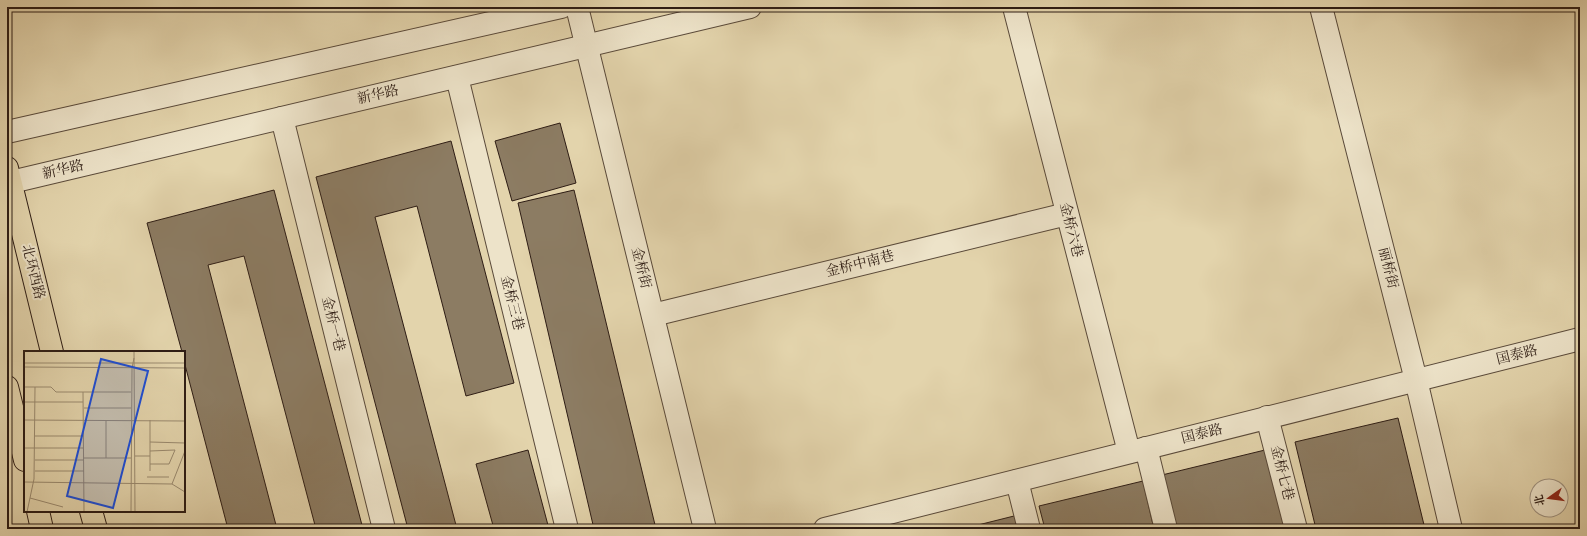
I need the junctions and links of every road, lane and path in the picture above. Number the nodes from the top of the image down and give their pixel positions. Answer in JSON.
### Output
{"nodes":[{"id":1,"x":561,"y":7,"type":"edge"},
{"id":2,"x":577,"y":7,"type":"edge"},
{"id":3,"x":750,"y":7,"type":"edge"},
{"id":4,"x":1014,"y":7,"type":"edge"},
{"id":5,"x":1322,"y":7,"type":"edge"},
{"id":6,"x":587,"y":46,"type":"junction"},
{"id":7,"x":457,"y":77,"type":"junction"},
{"id":8,"x":282,"y":118,"type":"junction"},
{"id":9,"x":7,"y":132,"type":"edge"},
{"id":10,"x":8,"y":178,"type":"edge"},
{"id":11,"x":1067,"y":214,"type":"junction"},
{"id":12,"x":653,"y":315,"type":"junction"},
{"id":13,"x":1580,"y":340,"type":"edge"},
{"id":14,"x":52,"y":351,"type":"edge"},
{"id":15,"x":1416,"y":380,"type":"junction"},
{"id":16,"x":7,"y":387,"type":"edge"},
{"id":17,"x":1267,"y":417,"type":"junction"},
{"id":18,"x":1138,"y":450,"type":"junction"},
{"id":19,"x":24,"y":456,"type":"edge"},
{"id":20,"x":1017,"y":481,"type":"junction"},
{"id":21,"x":38,"y":512,"type":"edge"},
{"id":22,"x":91,"y":512,"type":"edge"},
{"id":23,"x":889,"y":521,"type":"edge"},
{"id":24,"x":42,"y":529,"type":"edge"},
{"id":25,"x":96,"y":529,"type":"edge"},
{"id":26,"x":384,"y":529,"type":"edge"},
{"id":27,"x":567,"y":529,"type":"edge"},
{"id":28,"x":705,"y":529,"type":"edge"},
{"id":29,"x":825,"y":529,"type":"edge"},
{"id":30,"x":1029,"y":529,"type":"edge"},
{"id":31,"x":1166,"y":529,"type":"edge"},
{"id":32,"x":1296,"y":529,"type":"edge"},
{"id":33,"x":1451,"y":529,"type":"edge"}],
"edges":[{"from":1,"to":9,"type":"street"},
{"from":2,"to":6,"type":"street","name":"金桥街"},
{"from":3,"to":6,"type":"street","name":"新华路"},
{"from":4,"to":11,"type":"street","name":"金桥六巷"},
{"from":5,"to":15,"type":"street","name":"丽桥街"},
{"from":6,"to":7,"type":"street","name":"新华路"},
{"from":6,"to":12,"type":"street","name":"金桥街"},
{"from":7,"to":8,"type":"street","name":"新华路"},
{"from":7,"to":27,"type":"street","name":"金桥三巷"},
{"from":8,"to":10,"type":"street","name":"新华路"},
{"from":8,"to":26,"type":"street","name":"金桥一巷"},
{"from":10,"to":14,"type":"main road","name":"北环西路"},
{"from":11,"to":12,"type":"street","name":"金桥中南巷"},
{"from":11,"to":18,"type":"street","name":"金桥六巷"},
{"from":12,"to":28,"type":"street","name":"金桥街"},
{"from":13,"to":15,"type":"street","name":"国泰路"},
{"from":15,"to":17,"type":"street","name":"国泰路"},
{"from":15,"to":33,"type":"street","name":"丽桥街"},
{"from":16,"to":19,"type":"main road"},
{"from":17,"to":18,"type":"street","name":"国泰路"},
{"from":17,"to":32,"type":"street","name":"金桥七巷"},
{"from":18,"to":20,"type":"street","name":"国泰路"},
{"from":18,"to":31,"type":"street","name":"金桥六巷"},
{"from":20,"to":23,"type":"street","name":"国泰路"},
{"from":20,"to":30,"type":"street"},
{"from":21,"to":24,"type":"main road"},
{"from":22,"to":25,"type":"main road"},
{"from":23,"to":29,"type":"street","name":"国泰路"}]}
